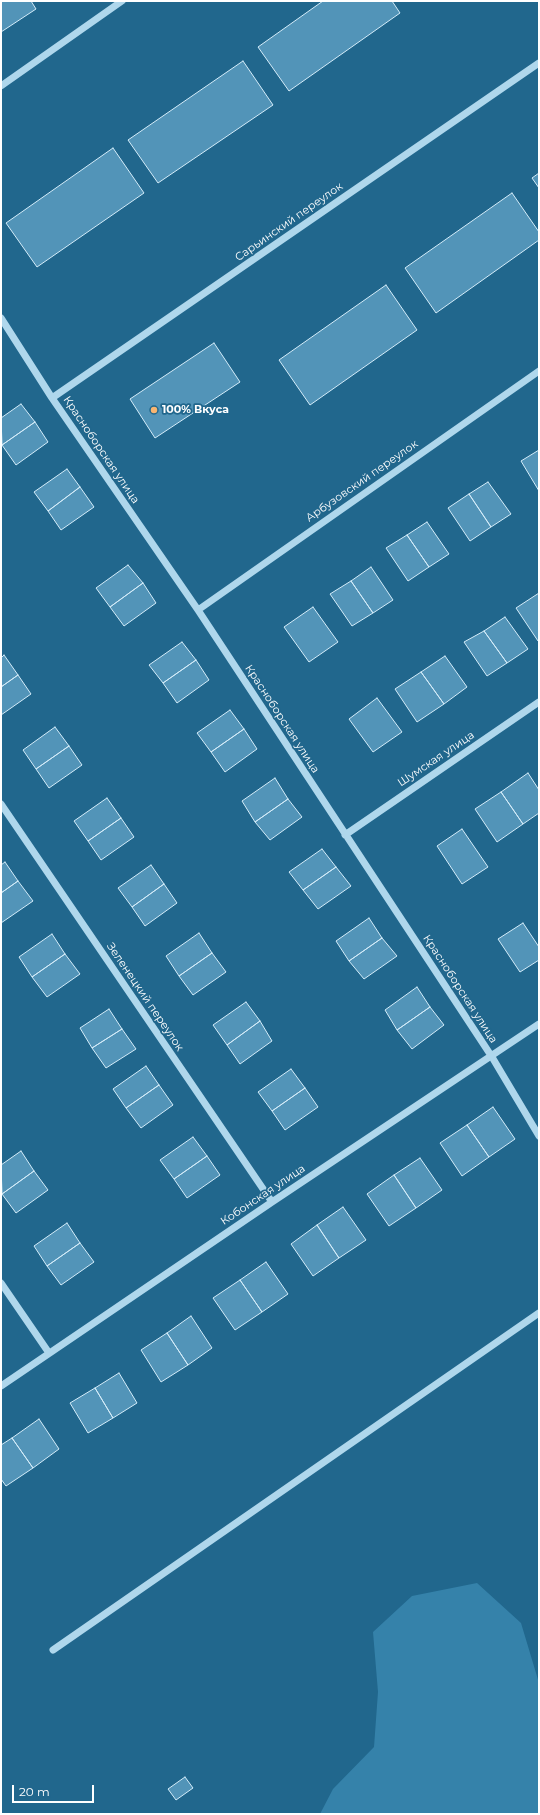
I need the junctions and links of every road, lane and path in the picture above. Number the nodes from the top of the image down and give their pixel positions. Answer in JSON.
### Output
{"nodes":[{"id":1,"x":122,"y":1,"type":"edge"},
{"id":2,"x":539,"y":63,"type":"edge"},
{"id":3,"x":1,"y":86,"type":"edge"},
{"id":4,"x":1,"y":318,"type":"edge"},
{"id":5,"x":539,"y":370,"type":"edge"},
{"id":6,"x":52,"y":398,"type":"junction"},
{"id":7,"x":198,"y":610,"type":"junction"},
{"id":8,"x":539,"y":702,"type":"edge"},
{"id":9,"x":1,"y":804,"type":"edge"},
{"id":10,"x":345,"y":835,"type":"junction"},
{"id":11,"x":539,"y":1024,"type":"edge"},
{"id":12,"x":492,"y":1057,"type":"junction"},
{"id":13,"x":539,"y":1136,"type":"edge"},
{"id":14,"x":272,"y":1202,"type":"junction"},
{"id":15,"x":1,"y":1283,"type":"edge"},
{"id":16,"x":539,"y":1313,"type":"edge"},
{"id":17,"x":49,"y":1353,"type":"junction"},
{"id":18,"x":1,"y":1386,"type":"edge"},
{"id":19,"x":53,"y":1650,"type":"dead end"}],
"edges":[{"from":1,"to":3,"type":"street"},
{"from":2,"to":6,"type":"street","name":"Сарьинский переулок"},
{"from":4,"to":6,"type":"street","name":"Красноборская улица"},
{"from":5,"to":7,"type":"street","name":"Арбузовский переулок"},
{"from":6,"to":7,"type":"street","name":"Красноборская улица"},
{"from":7,"to":10,"type":"street","name":"Красноборская улица"},
{"from":8,"to":10,"type":"street","name":"Шумская улица"},
{"from":9,"to":14,"type":"street","name":"Зеленецкий переулок"},
{"from":10,"to":12,"type":"street","name":"Красноборская улица"},
{"from":11,"to":12,"type":"street","name":"Кобонская улица"},
{"from":12,"to":13,"type":"street","name":"Красноборская улица"},
{"from":12,"to":14,"type":"street","name":"Кобонская улица"},
{"from":14,"to":17,"type":"street","name":"Кобонская улица"},
{"from":15,"to":17,"type":"street"},
{"from":16,"to":19,"type":"street"},
{"from":17,"to":18,"type":"street","name":"Кобонская улица"}]}
